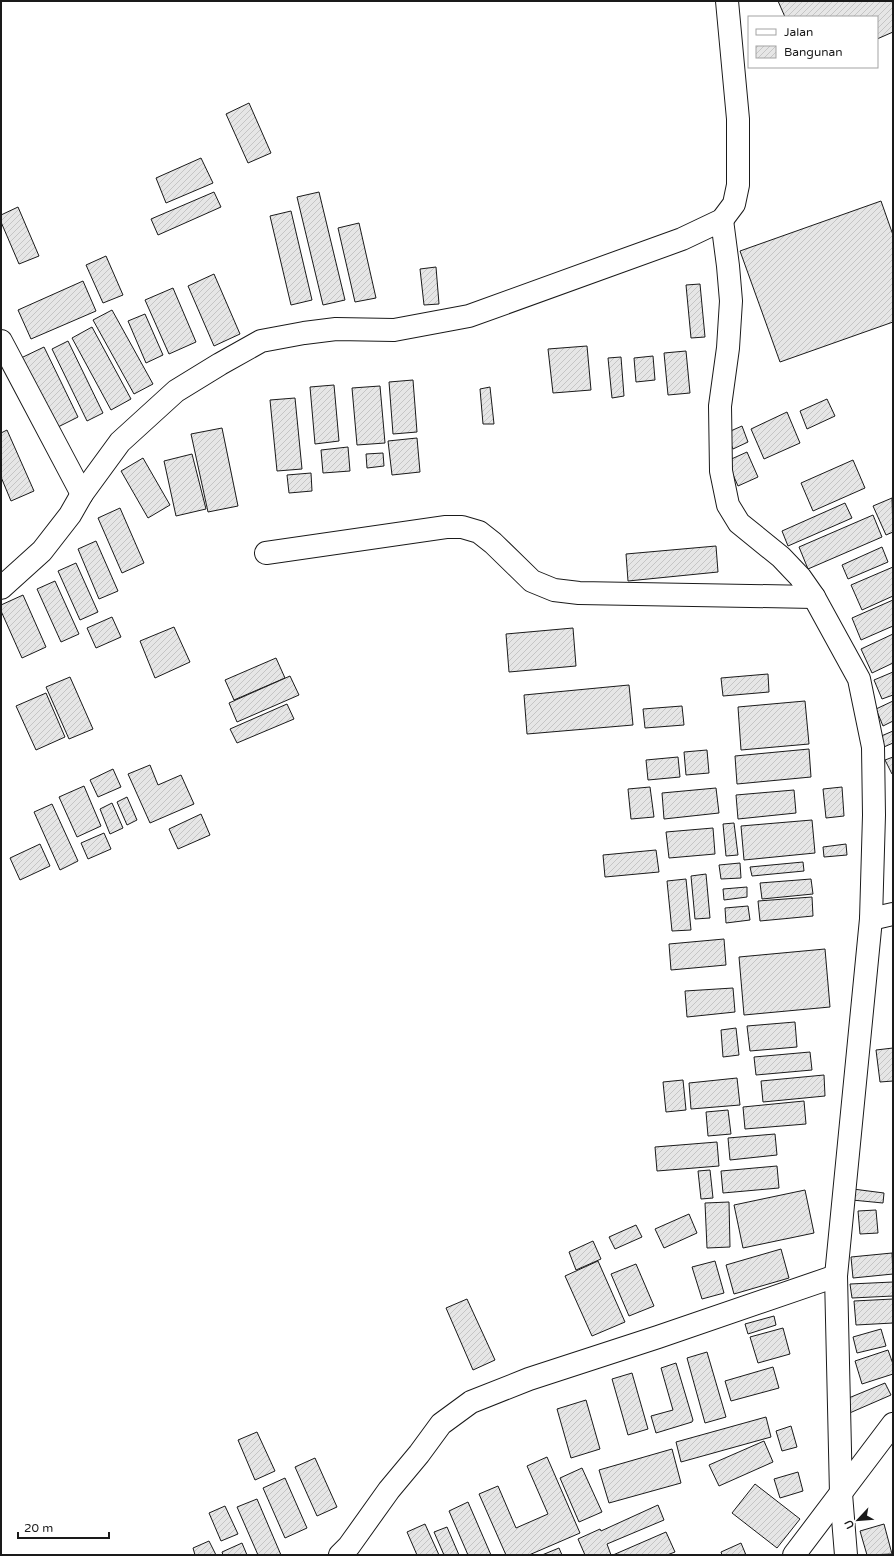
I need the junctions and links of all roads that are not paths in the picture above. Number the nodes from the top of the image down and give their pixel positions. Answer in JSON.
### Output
{"nodes":[{"id":1,"x":727,"y":1,"type":"edge"},
{"id":2,"x":722,"y":220,"type":"junction"},
{"id":3,"x":1,"y":341,"type":"edge"},
{"id":4,"x":82,"y":494,"type":"junction"},
{"id":5,"x":266,"y":553,"type":"dead end"},
{"id":6,"x":1,"y":588,"type":"edge"},
{"id":7,"x":814,"y":597,"type":"junction"},
{"id":8,"x":893,"y":914,"type":"edge"},
{"id":9,"x":871,"y":919,"type":"junction"},
{"id":10,"x":836,"y":1276,"type":"junction"},
{"id":11,"x":893,"y":1424,"type":"edge"},
{"id":12,"x":841,"y":1494,"type":"junction"},
{"id":13,"x":340,"y":1555,"type":"edge"},
{"id":14,"x":794,"y":1555,"type":"edge"},
{"id":15,"x":846,"y":1555,"type":"edge"}],
"edges":[{"from":1,"to":2,"type":"street"},
{"from":2,"to":4,"type":"street"},
{"from":2,"to":7,"type":"street"},
{"from":3,"to":4,"type":"street"},
{"from":4,"to":6,"type":"street"},
{"from":5,"to":7,"type":"street"},
{"from":7,"to":9,"type":"street"},
{"from":8,"to":9,"type":"street"},
{"from":9,"to":10,"type":"street"},
{"from":10,"to":12,"type":"street"},
{"from":10,"to":13,"type":"street"},
{"from":11,"to":12,"type":"street"},
{"from":12,"to":14,"type":"street"},
{"from":12,"to":15,"type":"street"}]}
